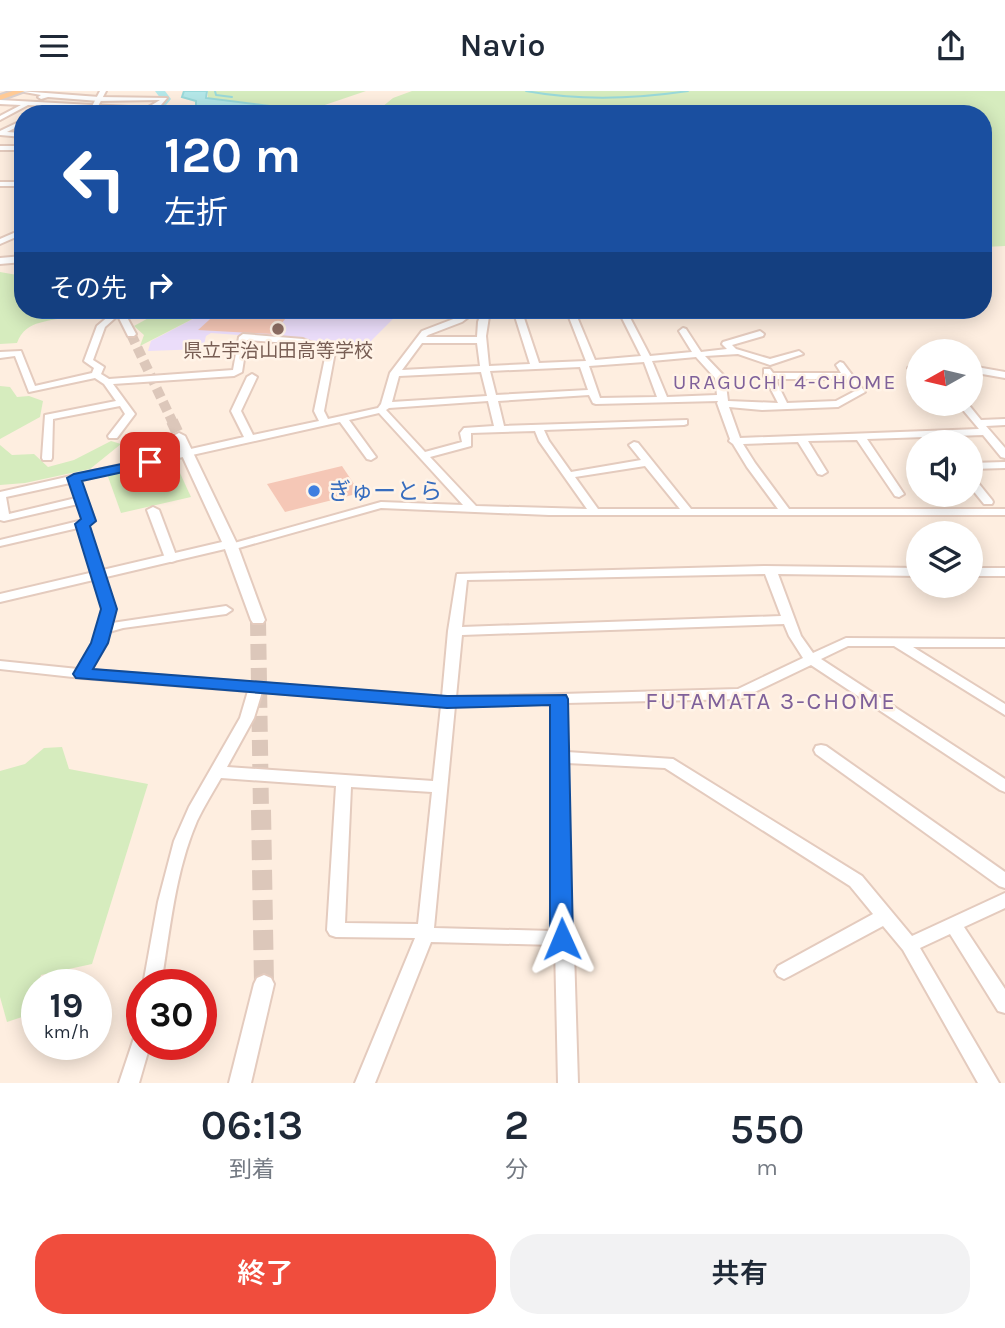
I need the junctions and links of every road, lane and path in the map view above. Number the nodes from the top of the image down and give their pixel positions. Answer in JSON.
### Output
{"nodes":[{"id":1,"x":67,"y":91,"type":"edge"},
{"id":2,"x":103,"y":91,"type":"edge"},
{"id":3,"x":18,"y":92,"type":"edge"},
{"id":4,"x":49,"y":95,"type":"junction"},
{"id":5,"x":0,"y":97,"type":"edge"},
{"id":6,"x":99,"y":99,"type":"junction"},
{"id":7,"x":129,"y":99,"type":"junction"},
{"id":8,"x":24,"y":103,"type":"junction"},
{"id":9,"x":21,"y":105,"type":"edge"},
{"id":10,"x":45,"y":105,"type":"edge"},
{"id":11,"x":96,"y":105,"type":"edge"},
{"id":12,"x":126,"y":105,"type":"edge"},
{"id":13,"x":157,"y":105,"type":"edge"},
{"id":14,"x":108,"y":319,"type":"edge"},
{"id":15,"x":124,"y":319,"type":"edge"},
{"id":16,"x":460,"y":319,"type":"edge"},
{"id":17,"x":482,"y":319,"type":"edge"},
{"id":18,"x":522,"y":319,"type":"edge"},
{"id":19,"x":573,"y":319,"type":"edge"},
{"id":20,"x":627,"y":319,"type":"edge"},
{"id":21,"x":683,"y":331,"type":"dead end"},
{"id":22,"x":131,"y":334,"type":"tunnel mouth"},
{"id":23,"x":760,"y":334,"type":"dead end"},
{"id":24,"x":419,"y":340,"type":"junction"},
{"id":25,"x":481,"y":340,"type":"junction"},
{"id":26,"x":735,"y":352,"type":"junction"},
{"id":27,"x":799,"y":354,"type":"dead end"},
{"id":28,"x":0,"y":355,"type":"edge"},
{"id":29,"x":701,"y":356,"type":"junction"},
{"id":30,"x":647,"y":359,"type":"junction"},
{"id":31,"x":764,"y":362,"type":"junction"},
{"id":32,"x":588,"y":363,"type":"junction"},
{"id":33,"x":535,"y":366,"type":"junction"},
{"id":34,"x":840,"y":366,"type":"dead end"},
{"id":35,"x":486,"y":368,"type":"junction"},
{"id":36,"x":984,"y":371,"type":"edge"},
{"id":37,"x":395,"y":373,"type":"junction"},
{"id":38,"x":96,"y":375,"type":"junction"},
{"id":39,"x":1005,"y":375,"type":"edge"},
{"id":40,"x":769,"y":376,"type":"junction"},
{"id":41,"x":849,"y":376,"type":"junction"},
{"id":42,"x":252,"y":377,"type":"dead end"},
{"id":43,"x":107,"y":382,"type":"junction"},
{"id":44,"x":593,"y":392,"type":"junction"},
{"id":45,"x":494,"y":399,"type":"junction"},
{"id":46,"x":663,"y":400,"type":"junction"},
{"id":47,"x":722,"y":401,"type":"junction"},
{"id":48,"x":122,"y":403,"type":"junction"},
{"id":49,"x":784,"y":406,"type":"junction"},
{"id":50,"x":384,"y":407,"type":"junction"},
{"id":51,"x":973,"y":417,"type":"edge"},
{"id":52,"x":342,"y":418,"type":"junction"},
{"id":53,"x":325,"y":422,"type":"junction"},
{"id":54,"x":684,"y":422,"type":"dead end"},
{"id":55,"x":1005,"y":422,"type":"edge"},
{"id":56,"x":538,"y":427,"type":"junction"},
{"id":57,"x":982,"y":428,"type":"junction"},
{"id":58,"x":500,"y":429,"type":"junction"},
{"id":59,"x":973,"y":430,"type":"edge"},
{"id":60,"x":113,"y":436,"type":"dead end"},
{"id":61,"x":178,"y":436,"type":"tunnel mouth"},
{"id":62,"x":860,"y":436,"type":"junction"},
{"id":63,"x":906,"y":437,"type":"edge"},
{"id":64,"x":801,"y":438,"type":"junction"},
{"id":65,"x":250,"y":439,"type":"junction"},
{"id":66,"x":734,"y":441,"type":"junction"},
{"id":67,"x":634,"y":445,"type":"dead end"},
{"id":68,"x":186,"y":453,"type":"junction"},
{"id":69,"x":424,"y":454,"type":"junction"},
{"id":70,"x":1005,"y":455,"type":"edge"},
{"id":71,"x":372,"y":457,"type":"dead end"},
{"id":72,"x":47,"y":458,"type":"dead end"},
{"id":73,"x":648,"y":462,"type":"junction"},
{"id":74,"x":1005,"y":465,"type":"edge"},
{"id":75,"x":983,"y":466,"type":"edge"},
{"id":76,"x":822,"y":472,"type":"dead end"},
{"id":77,"x":570,"y":475,"type":"junction"},
{"id":78,"x":74,"y":478,"type":"junction"},
{"id":79,"x":899,"y":494,"type":"dead end"},
{"id":80,"x":983,"y":496,"type":"edge"},
{"id":81,"x":82,"y":500,"type":"junction"},
{"id":82,"x":988,"y":502,"type":"dead end"},
{"id":83,"x":472,"y":508,"type":"junction"},
{"id":84,"x":153,"y":510,"type":"dead end"},
{"id":85,"x":594,"y":512,"type":"junction"},
{"id":86,"x":688,"y":512,"type":"junction"},
{"id":87,"x":786,"y":512,"type":"junction"},
{"id":88,"x":1005,"y":512,"type":"edge"},
{"id":89,"x":82,"y":524,"type":"junction"},
{"id":90,"x":0,"y":543,"type":"edge"},
{"id":91,"x":230,"y":545,"type":"junction"},
{"id":92,"x":171,"y":558,"type":"junction"},
{"id":93,"x":771,"y":571,"type":"junction"},
{"id":94,"x":906,"y":572,"type":"edge"},
{"id":95,"x":983,"y":572,"type":"edge"},
{"id":96,"x":1005,"y":572,"type":"edge"},
{"id":97,"x":98,"y":575,"type":"junction"},
{"id":98,"x":0,"y":598,"type":"edge"},
{"id":99,"x":226,"y":610,"type":"dead end"},
{"id":100,"x":258,"y":620,"type":"tunnel mouth"},
{"id":101,"x":788,"y":620,"type":"junction"},
{"id":102,"x":105,"y":629,"type":"junction"},
{"id":103,"x":454,"y":631,"type":"junction"},
{"id":104,"x":897,"y":642,"type":"junction"},
{"id":105,"x":1005,"y":643,"type":"edge"},
{"id":106,"x":810,"y":658,"type":"junction"},
{"id":107,"x":0,"y":665,"type":"edge"},
{"id":108,"x":82,"y":674,"type":"junction"},
{"id":109,"x":256,"y":687,"type":"junction"},
{"id":110,"x":559,"y":699,"type":"junction"},
{"id":111,"x":447,"y":702,"type":"junction"},
{"id":112,"x":1005,"y":711,"type":"edge"},
{"id":113,"x":821,"y":750,"type":"dead end"},
{"id":114,"x":559,"y":757,"type":"junction"},
{"id":115,"x":215,"y":772,"type":"junction"},
{"id":116,"x":344,"y":780,"type":"junction"},
{"id":117,"x":1005,"y":786,"type":"edge"},
{"id":118,"x":439,"y":787,"type":"junction"},
{"id":119,"x":1005,"y":881,"type":"edge"},
{"id":120,"x":1002,"y":907,"type":"edge"},
{"id":121,"x":888,"y":918,"type":"junction"},
{"id":122,"x":954,"y":926,"type":"junction"},
{"id":123,"x":425,"y":933,"type":"junction"},
{"id":124,"x":562,"y":939,"type":"junction"},
{"id":125,"x":909,"y":945,"type":"junction"},
{"id":126,"x":155,"y":969,"type":"edge"},
{"id":127,"x":784,"y":971,"type":"dead end"},
{"id":128,"x":264,"y":984,"type":"tunnel mouth"},
{"id":129,"x":1005,"y":1005,"type":"edge"},
{"id":130,"x":136,"y":1060,"type":"edge"},
{"id":131,"x":129,"y":1083,"type":"edge"},
{"id":132,"x":240,"y":1083,"type":"edge"},
{"id":133,"x":365,"y":1083,"type":"edge"},
{"id":134,"x":568,"y":1083,"type":"edge"},
{"id":135,"x":989,"y":1083,"type":"edge"}],
"edges":[{"from":1,"to":4,"type":"street"},
{"from":2,"to":6,"type":"street"},
{"from":3,"to":4,"type":"street"},
{"from":3,"to":5,"type":"main road"},
{"from":4,"to":6,"type":"street"},
{"from":4,"to":8,"type":"street"},
{"from":5,"to":8,"type":"street"},
{"from":6,"to":7,"type":"street"},
{"from":6,"to":11,"type":"street"},
{"from":7,"to":12,"type":"street"},
{"from":7,"to":13,"type":"street"},
{"from":8,"to":9,"type":"street"},
{"from":8,"to":10,"type":"street"},
{"from":14,"to":38,"type":"street"},
{"from":15,"to":22,"type":"street"},
{"from":16,"to":24,"type":"street"},
{"from":17,"to":25,"type":"street"},
{"from":18,"to":33,"type":"street"},
{"from":19,"to":32,"type":"street"},
{"from":20,"to":30,"type":"street"},
{"from":21,"to":29,"type":"street"},
{"from":23,"to":26,"type":"street"},
{"from":24,"to":25,"type":"street"},
{"from":24,"to":37,"type":"street"},
{"from":25,"to":35,"type":"street"},
{"from":26,"to":29,"type":"street"},
{"from":26,"to":31,"type":"street"},
{"from":27,"to":31,"type":"street"},
{"from":28,"to":38,"type":"street"},
{"from":29,"to":30,"type":"street"},
{"from":29,"to":47,"type":"street"},
{"from":30,"to":32,"type":"street"},
{"from":30,"to":46,"type":"street"},
{"from":31,"to":40,"type":"street"},
{"from":32,"to":33,"type":"street"},
{"from":32,"to":44,"type":"street"},
{"from":33,"to":35,"type":"street"},
{"from":34,"to":41,"type":"street"},
{"from":35,"to":37,"type":"street"},
{"from":35,"to":45,"type":"street"},
{"from":36,"to":39,"type":"street"},
{"from":37,"to":50,"type":"street"},
{"from":38,"to":43,"type":"street"},
{"from":40,"to":41,"type":"street"},
{"from":40,"to":49,"type":"street"},
{"from":41,"to":49,"type":"street"},
{"from":42,"to":65,"type":"street"},
{"from":43,"to":48,"type":"street"},
{"from":43,"to":53,"type":"street"},
{"from":44,"to":45,"type":"street"},
{"from":44,"to":46,"type":"street"},
{"from":45,"to":50,"type":"street"},
{"from":45,"to":58,"type":"street"},
{"from":46,"to":47,"type":"street"},
{"from":47,"to":49,"type":"street"},
{"from":47,"to":66,"type":"street"},
{"from":48,"to":60,"type":"street"},
{"from":48,"to":72,"type":"street"},
{"from":50,"to":52,"type":"street"},
{"from":50,"to":69,"type":"street"},
{"from":51,"to":57,"type":"street"},
{"from":52,"to":53,"type":"street"},
{"from":52,"to":71,"type":"street"},
{"from":53,"to":65,"type":"street"},
{"from":54,"to":56,"type":"street"},
{"from":55,"to":57,"type":"street"},
{"from":56,"to":58,"type":"street"},
{"from":56,"to":77,"type":"street"},
{"from":57,"to":59,"type":"street"},
{"from":57,"to":70,"type":"street"},
{"from":58,"to":69,"type":"street"},
{"from":61,"to":68,"type":"street"},
{"from":62,"to":63,"type":"street"},
{"from":62,"to":64,"type":"street"},
{"from":62,"to":79,"type":"street"},
{"from":64,"to":66,"type":"street"},
{"from":64,"to":76,"type":"street"},
{"from":65,"to":68,"type":"street"},
{"from":66,"to":87,"type":"street"},
{"from":67,"to":73,"type":"street"},
{"from":68,"to":78,"type":"street"},
{"from":68,"to":91,"type":"street"},
{"from":69,"to":83,"type":"street"},
{"from":73,"to":77,"type":"street"},
{"from":73,"to":86,"type":"street"},
{"from":74,"to":75,"type":"street"},
{"from":77,"to":85,"type":"street"},
{"from":78,"to":81,"type":"street"},
{"from":78,"to":81,"type":"street"},
{"from":80,"to":82,"type":"street"},
{"from":81,"to":89,"type":"street"},
{"from":83,"to":85,"type":"street"},
{"from":83,"to":91,"type":"street"},
{"from":84,"to":92,"type":"street"},
{"from":85,"to":86,"type":"street"},
{"from":86,"to":87,"type":"street"},
{"from":87,"to":88,"type":"street"},
{"from":89,"to":90,"type":"street"},
{"from":89,"to":97,"type":"street"},
{"from":91,"to":92,"type":"street"},
{"from":91,"to":100,"type":"street"},
{"from":92,"to":97,"type":"street"},
{"from":93,"to":94,"type":"street"},
{"from":93,"to":101,"type":"street"},
{"from":93,"to":103,"type":"street"},
{"from":95,"to":96,"type":"street"},
{"from":97,"to":98,"type":"street"},
{"from":97,"to":102,"type":"street"},
{"from":99,"to":102,"type":"street"},
{"from":101,"to":103,"type":"street"},
{"from":101,"to":106,"type":"street"},
{"from":102,"to":108,"type":"street"},
{"from":103,"to":111,"type":"street"},
{"from":104,"to":105,"type":"street"},
{"from":104,"to":106,"type":"street"},
{"from":104,"to":112,"type":"street"},
{"from":106,"to":110,"type":"street"},
{"from":106,"to":117,"type":"street"},
{"from":107,"to":108,"type":"street"},
{"from":108,"to":109,"type":"street"},
{"from":109,"to":111,"type":"street"},
{"from":109,"to":115,"type":"street"},
{"from":110,"to":111,"type":"street"},
{"from":110,"to":114,"type":"street"},
{"from":111,"to":118,"type":"street"},
{"from":113,"to":119,"type":"street"},
{"from":114,"to":121,"type":"street"},
{"from":114,"to":124,"type":"street"},
{"from":115,"to":116,"type":"street"},
{"from":115,"to":126,"type":"street"},
{"from":116,"to":118,"type":"street"},
{"from":116,"to":123,"type":"street"},
{"from":118,"to":123,"type":"street"},
{"from":120,"to":122,"type":"street"},
{"from":121,"to":125,"type":"street"},
{"from":121,"to":127,"type":"street"},
{"from":122,"to":125,"type":"street"},
{"from":122,"to":129,"type":"street"},
{"from":123,"to":124,"type":"street"},
{"from":123,"to":133,"type":"street"},
{"from":124,"to":134,"type":"street"},
{"from":125,"to":135,"type":"street"},
{"from":128,"to":132,"type":"street"},
{"from":130,"to":131,"type":"street"}]}
